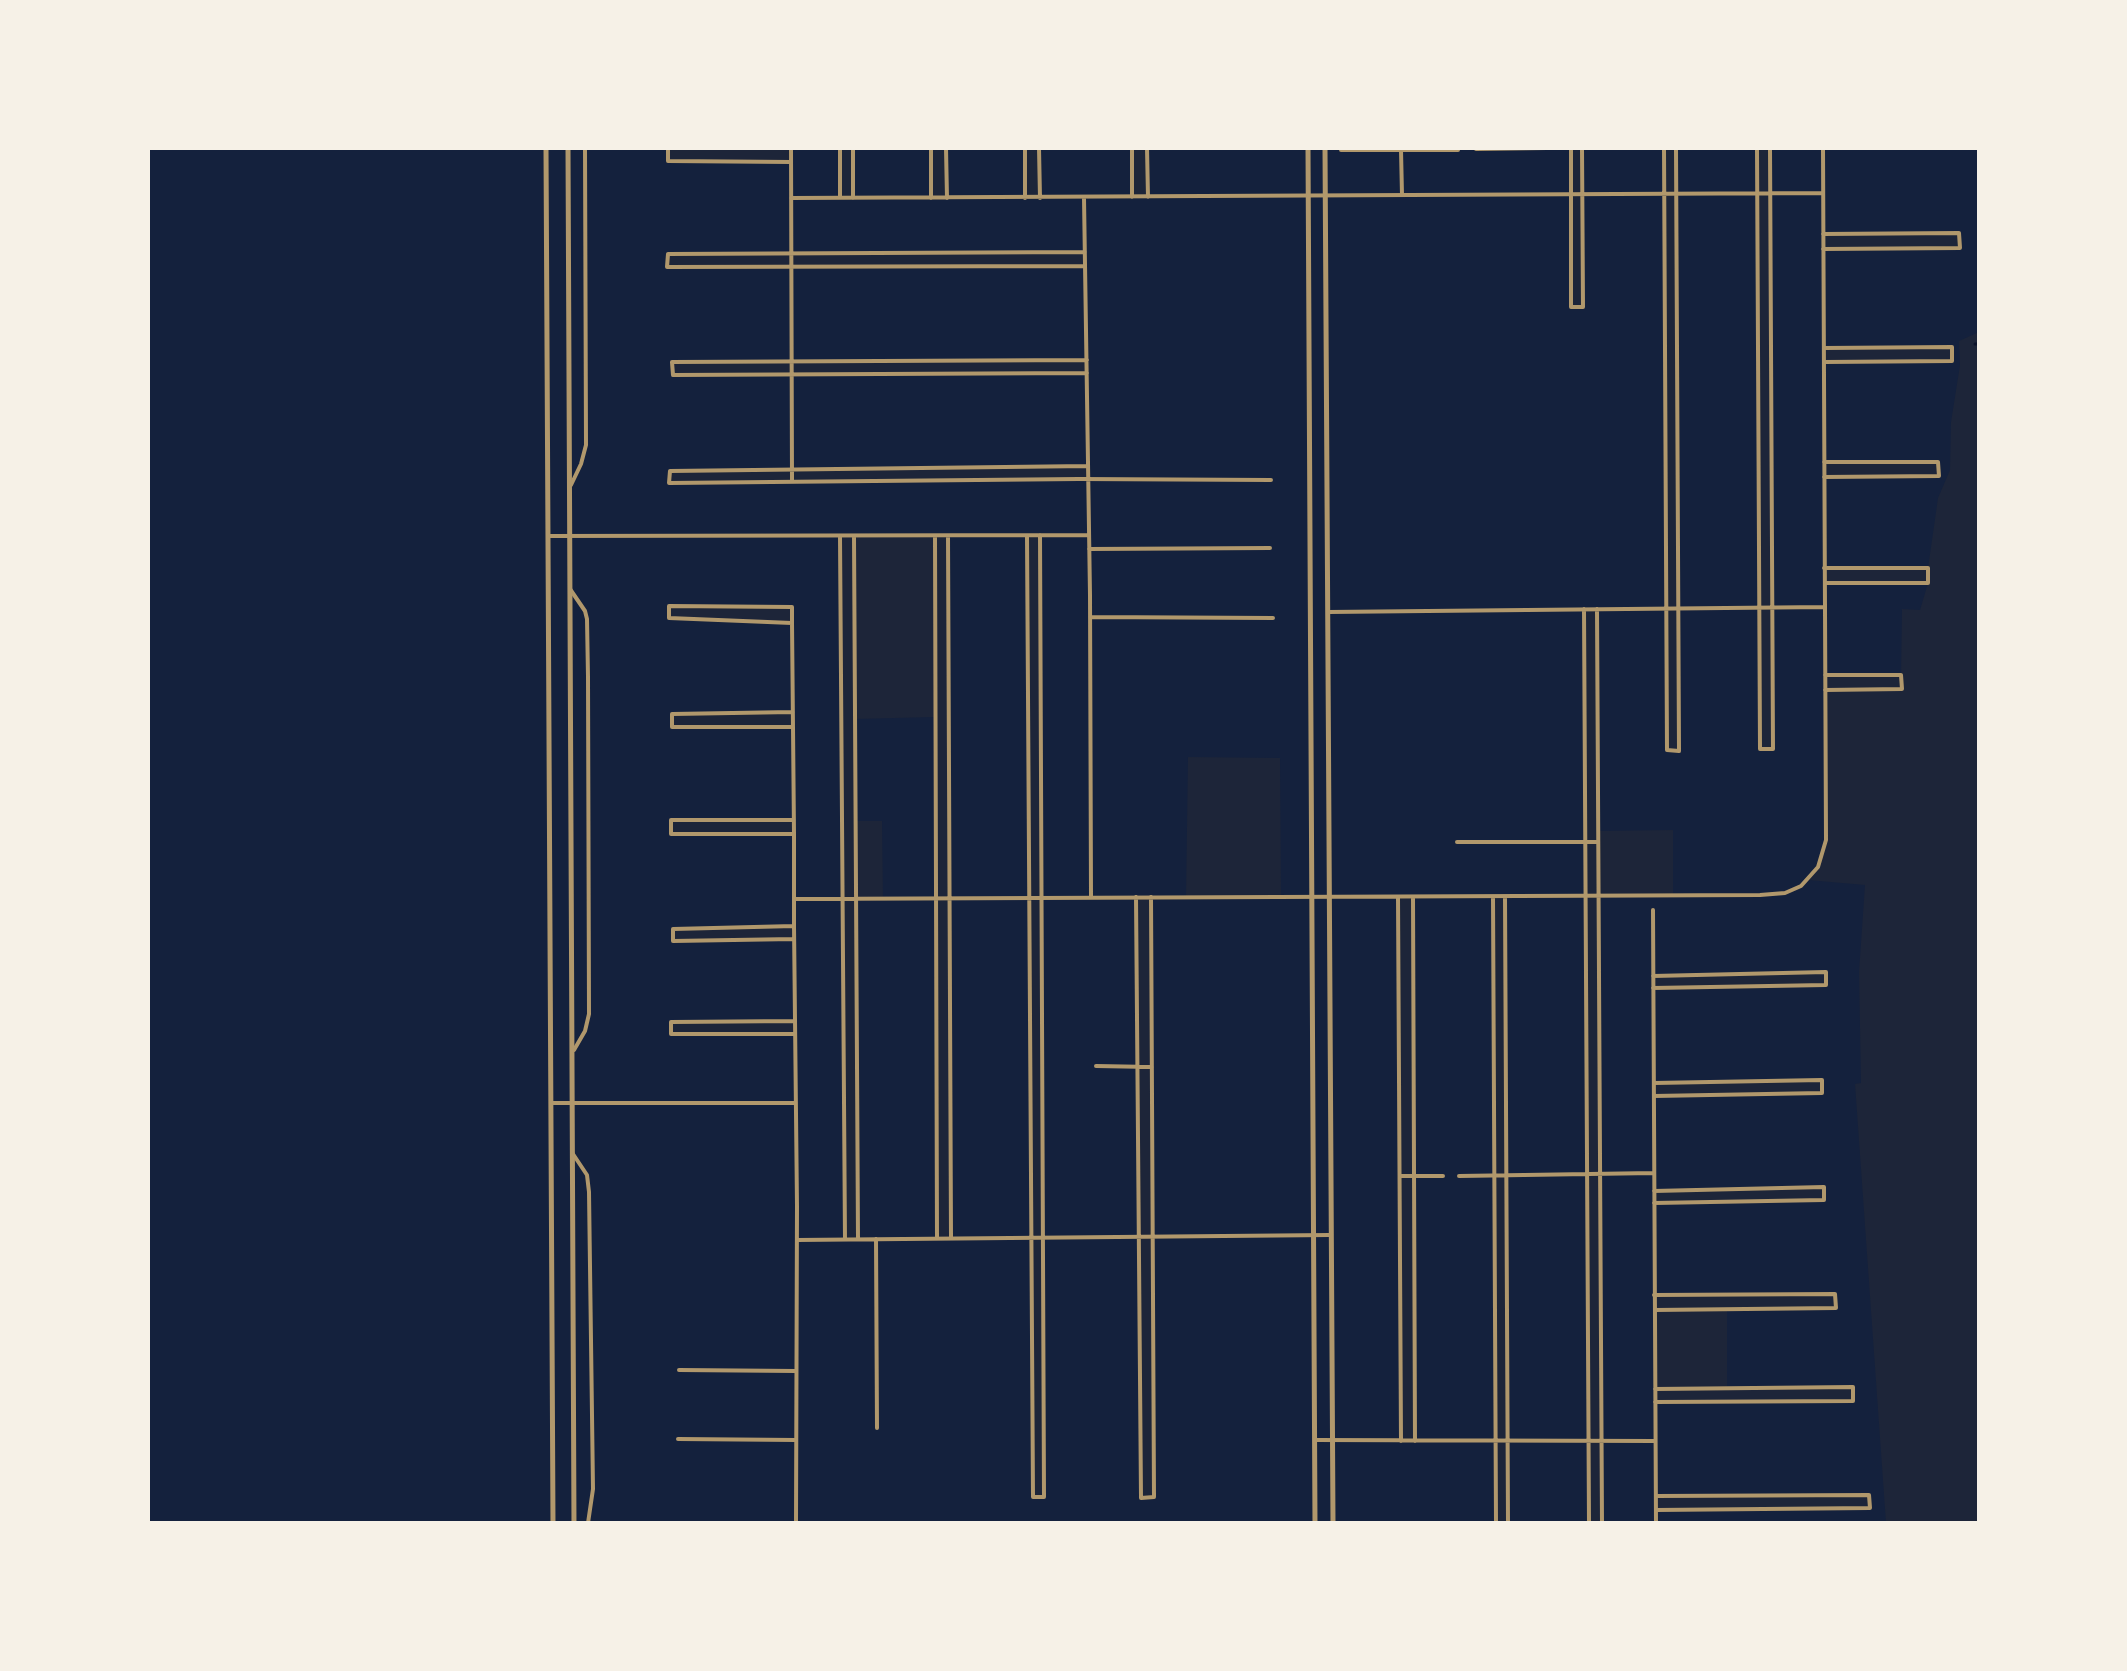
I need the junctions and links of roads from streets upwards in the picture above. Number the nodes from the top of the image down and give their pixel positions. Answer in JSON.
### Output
{"nodes":[{"id":1,"x":546,"y":148,"type":"edge"},
{"id":2,"x":568,"y":148,"type":"edge"},
{"id":3,"x":585,"y":148,"type":"edge"},
{"id":4,"x":668,"y":148,"type":"edge"},
{"id":5,"x":791,"y":148,"type":"edge"},
{"id":6,"x":840,"y":148,"type":"edge"},
{"id":7,"x":853,"y":148,"type":"edge"},
{"id":8,"x":931,"y":148,"type":"edge"},
{"id":9,"x":946,"y":148,"type":"edge"},
{"id":10,"x":1025,"y":148,"type":"edge"},
{"id":11,"x":1039,"y":148,"type":"edge"},
{"id":12,"x":1132,"y":148,"type":"edge"},
{"id":13,"x":1147,"y":148,"type":"edge"},
{"id":14,"x":1308,"y":148,"type":"edge"},
{"id":15,"x":1325,"y":148,"type":"edge"},
{"id":16,"x":1547,"y":148,"type":"edge"},
{"id":17,"x":1571,"y":148,"type":"edge"},
{"id":18,"x":1582,"y":148,"type":"edge"},
{"id":19,"x":1664,"y":148,"type":"edge"},
{"id":20,"x":1676,"y":148,"type":"edge"},
{"id":21,"x":1757,"y":148,"type":"edge"},
{"id":22,"x":1770,"y":148,"type":"edge"},
{"id":23,"x":1823,"y":148,"type":"edge"},
{"id":24,"x":1401,"y":149,"type":"edge"},
{"id":25,"x":1476,"y":149,"type":"edge"},
{"id":26,"x":1341,"y":150,"type":"dead end"},
{"id":27,"x":1458,"y":150,"type":"edge"},
{"id":28,"x":791,"y":162,"type":"junction"},
{"id":29,"x":1677,"y":193,"type":"junction"},
{"id":30,"x":1757,"y":193,"type":"junction"},
{"id":31,"x":1771,"y":193,"type":"junction"},
{"id":32,"x":1823,"y":193,"type":"junction"},
{"id":33,"x":1571,"y":194,"type":"junction"},
{"id":34,"x":1582,"y":194,"type":"junction"},
{"id":35,"x":1664,"y":194,"type":"junction"},
{"id":36,"x":1402,"y":195,"type":"junction"},
{"id":37,"x":1308,"y":196,"type":"junction"},
{"id":38,"x":1326,"y":196,"type":"junction"},
{"id":39,"x":1132,"y":197,"type":"junction"},
{"id":40,"x":1148,"y":197,"type":"junction"},
{"id":41,"x":791,"y":198,"type":"junction"},
{"id":42,"x":840,"y":198,"type":"junction"},
{"id":43,"x":853,"y":198,"type":"junction"},
{"id":44,"x":931,"y":198,"type":"junction"},
{"id":45,"x":947,"y":198,"type":"junction"},
{"id":46,"x":1025,"y":198,"type":"junction"},
{"id":47,"x":1040,"y":198,"type":"junction"},
{"id":48,"x":1084,"y":198,"type":"junction"},
{"id":49,"x":1823,"y":234,"type":"junction"},
{"id":50,"x":1823,"y":249,"type":"junction"},
{"id":51,"x":1085,"y":252,"type":"junction"},
{"id":52,"x":938,"y":253,"type":"junction"},
{"id":53,"x":791,"y":254,"type":"junction"},
{"id":54,"x":1085,"y":266,"type":"junction"},
{"id":55,"x":791,"y":267,"type":"junction"},
{"id":56,"x":937,"y":267,"type":"junction"},
{"id":57,"x":1824,"y":348,"type":"junction"},
{"id":58,"x":936,"y":360,"type":"junction"},
{"id":59,"x":1087,"y":360,"type":"junction"},
{"id":60,"x":792,"y":361,"type":"junction"},
{"id":61,"x":866,"y":361,"type":"junction"},
{"id":62,"x":1824,"y":362,"type":"junction"},
{"id":63,"x":1758,"y":363,"type":"junction"},
{"id":64,"x":1772,"y":363,"type":"junction"},
{"id":65,"x":1665,"y":365,"type":"junction"},
{"id":66,"x":1677,"y":365,"type":"junction"},
{"id":67,"x":936,"y":373,"type":"junction"},
{"id":68,"x":1087,"y":373,"type":"junction"},
{"id":69,"x":792,"y":374,"type":"junction"},
{"id":70,"x":866,"y":374,"type":"junction"},
{"id":71,"x":1824,"y":462,"type":"junction"},
{"id":72,"x":1088,"y":466,"type":"junction"},
{"id":73,"x":1012,"y":467,"type":"junction"},
{"id":74,"x":940,"y":468,"type":"junction"},
{"id":75,"x":792,"y":469,"type":"junction"},
{"id":76,"x":880,"y":469,"type":"junction"},
{"id":77,"x":1824,"y":477,"type":"junction"},
{"id":78,"x":1088,"y":479,"type":"junction"},
{"id":79,"x":940,"y":480,"type":"junction"},
{"id":80,"x":1011,"y":480,"type":"junction"},
{"id":81,"x":1271,"y":480,"type":"dead end"},
{"id":82,"x":880,"y":481,"type":"junction"},
{"id":83,"x":792,"y":482,"type":"junction"},
{"id":84,"x":570,"y":487,"type":"junction"},
{"id":85,"x":1040,"y":535,"type":"junction"},
{"id":86,"x":1089,"y":535,"type":"junction"},
{"id":87,"x":548,"y":536,"type":"junction"},
{"id":88,"x":570,"y":536,"type":"junction"},
{"id":89,"x":935,"y":536,"type":"junction"},
{"id":90,"x":948,"y":536,"type":"junction"},
{"id":91,"x":1027,"y":536,"type":"junction"},
{"id":92,"x":840,"y":537,"type":"junction"},
{"id":93,"x":854,"y":537,"type":"junction"},
{"id":94,"x":1270,"y":548,"type":"dead end"},
{"id":95,"x":1089,"y":549,"type":"junction"},
{"id":96,"x":1824,"y":568,"type":"junction"},
{"id":97,"x":1825,"y":583,"type":"junction"},
{"id":98,"x":570,"y":589,"type":"junction"},
{"id":99,"x":854,"y":601,"type":"junction"},
{"id":100,"x":840,"y":602,"type":"junction"},
{"id":101,"x":1760,"y":607,"type":"junction"},
{"id":102,"x":1773,"y":607,"type":"junction"},
{"id":103,"x":1825,"y":607,"type":"junction"},
{"id":104,"x":1666,"y":608,"type":"junction"},
{"id":105,"x":1678,"y":608,"type":"junction"},
{"id":106,"x":1584,"y":609,"type":"junction"},
{"id":107,"x":1597,"y":609,"type":"junction"},
{"id":108,"x":1328,"y":612,"type":"junction"},
{"id":109,"x":1090,"y":617,"type":"junction"},
{"id":110,"x":1273,"y":618,"type":"dead end"},
{"id":111,"x":792,"y":623,"type":"junction"},
{"id":112,"x":1825,"y":675,"type":"junction"},
{"id":113,"x":1825,"y":690,"type":"junction"},
{"id":114,"x":793,"y":712,"type":"junction"},
{"id":115,"x":935,"y":717,"type":"junction"},
{"id":116,"x":948,"y":717,"type":"junction"},
{"id":117,"x":1042,"y":717,"type":"junction"},
{"id":118,"x":1028,"y":718,"type":"junction"},
{"id":119,"x":855,"y":719,"type":"junction"},
{"id":120,"x":841,"y":720,"type":"junction"},
{"id":121,"x":793,"y":727,"type":"junction"},
{"id":122,"x":1585,"y":751,"type":"junction"},
{"id":123,"x":1598,"y":751,"type":"junction"},
{"id":124,"x":794,"y":820,"type":"junction"},
{"id":125,"x":794,"y":834,"type":"junction"},
{"id":126,"x":1457,"y":842,"type":"dead end"},
{"id":127,"x":1586,"y":842,"type":"junction"},
{"id":128,"x":1598,"y":842,"type":"junction"},
{"id":129,"x":1586,"y":896,"type":"junction"},
{"id":130,"x":1599,"y":896,"type":"junction"},
{"id":131,"x":1091,"y":897,"type":"junction"},
{"id":132,"x":1136,"y":897,"type":"junction"},
{"id":133,"x":1151,"y":897,"type":"junction"},
{"id":134,"x":1313,"y":897,"type":"junction"},
{"id":135,"x":1330,"y":897,"type":"junction"},
{"id":136,"x":1398,"y":897,"type":"junction"},
{"id":137,"x":1413,"y":897,"type":"junction"},
{"id":138,"x":1493,"y":897,"type":"junction"},
{"id":139,"x":1505,"y":897,"type":"junction"},
{"id":140,"x":935,"y":898,"type":"junction"},
{"id":141,"x":949,"y":898,"type":"junction"},
{"id":142,"x":1029,"y":898,"type":"junction"},
{"id":143,"x":1043,"y":898,"type":"junction"},
{"id":144,"x":794,"y":899,"type":"junction"},
{"id":145,"x":843,"y":899,"type":"junction"},
{"id":146,"x":856,"y":899,"type":"junction"},
{"id":147,"x":1653,"y":910,"type":"dead end"},
{"id":148,"x":794,"y":926,"type":"junction"},
{"id":149,"x":794,"y":939,"type":"junction"},
{"id":150,"x":856,"y":954,"type":"junction"},
{"id":151,"x":843,"y":955,"type":"junction"},
{"id":152,"x":1653,"y":976,"type":"junction"},
{"id":153,"x":1653,"y":988,"type":"junction"},
{"id":154,"x":795,"y":1021,"type":"junction"},
{"id":155,"x":1506,"y":1030,"type":"junction"},
{"id":156,"x":1493,"y":1031,"type":"junction"},
{"id":157,"x":1413,"y":1033,"type":"junction"},
{"id":158,"x":795,"y":1034,"type":"junction"},
{"id":159,"x":1399,"y":1034,"type":"junction"},
{"id":160,"x":1587,"y":1036,"type":"junction"},
{"id":161,"x":1599,"y":1036,"type":"junction"},
{"id":162,"x":572,"y":1052,"type":"junction"},
{"id":163,"x":1096,"y":1066,"type":"dead end"},
{"id":164,"x":1137,"y":1066,"type":"junction"},
{"id":165,"x":1152,"y":1067,"type":"junction"},
{"id":166,"x":1029,"y":1068,"type":"junction"},
{"id":167,"x":1044,"y":1068,"type":"junction"},
{"id":168,"x":936,"y":1069,"type":"junction"},
{"id":169,"x":949,"y":1069,"type":"junction"},
{"id":170,"x":844,"y":1070,"type":"junction"},
{"id":171,"x":857,"y":1070,"type":"junction"},
{"id":172,"x":1654,"y":1083,"type":"junction"},
{"id":173,"x":1654,"y":1096,"type":"junction"},
{"id":174,"x":553,"y":1103,"type":"junction"},
{"id":175,"x":572,"y":1103,"type":"junction"},
{"id":176,"x":796,"y":1103,"type":"junction"},
{"id":177,"x":573,"y":1153,"type":"junction"},
{"id":178,"x":1030,"y":1162,"type":"junction"},
{"id":179,"x":1044,"y":1162,"type":"junction"},
{"id":180,"x":1654,"y":1173,"type":"junction"},
{"id":181,"x":1507,"y":1174,"type":"junction"},
{"id":182,"x":1588,"y":1174,"type":"junction"},
{"id":183,"x":1600,"y":1174,"type":"junction"},
{"id":184,"x":1414,"y":1175,"type":"junction"},
{"id":185,"x":1494,"y":1175,"type":"junction"},
{"id":186,"x":1400,"y":1176,"type":"junction"},
{"id":187,"x":1443,"y":1176,"type":"dead end"},
{"id":188,"x":1459,"y":1176,"type":"dead end"},
{"id":189,"x":1654,"y":1191,"type":"junction"},
{"id":190,"x":936,"y":1198,"type":"junction"},
{"id":191,"x":951,"y":1199,"type":"junction"},
{"id":192,"x":1654,"y":1203,"type":"junction"},
{"id":193,"x":845,"y":1209,"type":"junction"},
{"id":194,"x":857,"y":1209,"type":"junction"},
{"id":195,"x":1314,"y":1235,"type":"junction"},
{"id":196,"x":1331,"y":1235,"type":"junction"},
{"id":197,"x":1139,"y":1236,"type":"junction"},
{"id":198,"x":1153,"y":1236,"type":"junction"},
{"id":199,"x":1044,"y":1237,"type":"junction"},
{"id":200,"x":937,"y":1238,"type":"junction"},
{"id":201,"x":951,"y":1238,"type":"junction"},
{"id":202,"x":1030,"y":1238,"type":"junction"},
{"id":203,"x":845,"y":1239,"type":"junction"},
{"id":204,"x":858,"y":1239,"type":"junction"},
{"id":205,"x":876,"y":1239,"type":"junction"},
{"id":206,"x":797,"y":1240,"type":"junction"},
{"id":207,"x":1654,"y":1295,"type":"junction"},
{"id":208,"x":1601,"y":1300,"type":"junction"},
{"id":209,"x":1588,"y":1301,"type":"junction"},
{"id":210,"x":1495,"y":1304,"type":"junction"},
{"id":211,"x":1507,"y":1304,"type":"junction"},
{"id":212,"x":1400,"y":1310,"type":"junction"},
{"id":213,"x":1655,"y":1310,"type":"junction"},
{"id":214,"x":1414,"y":1311,"type":"junction"},
{"id":215,"x":679,"y":1370,"type":"dead end"},
{"id":216,"x":797,"y":1371,"type":"junction"},
{"id":217,"x":1655,"y":1389,"type":"junction"},
{"id":218,"x":1655,"y":1402,"type":"junction"},
{"id":219,"x":877,"y":1428,"type":"dead end"},
{"id":220,"x":678,"y":1439,"type":"dead end"},
{"id":221,"x":796,"y":1440,"type":"junction"},
{"id":222,"x":1315,"y":1440,"type":"junction"},
{"id":223,"x":1331,"y":1441,"type":"junction"},
{"id":224,"x":1401,"y":1441,"type":"junction"},
{"id":225,"x":1415,"y":1441,"type":"junction"},
{"id":226,"x":1495,"y":1441,"type":"junction"},
{"id":227,"x":1508,"y":1441,"type":"junction"},
{"id":228,"x":1589,"y":1441,"type":"junction"},
{"id":229,"x":1601,"y":1441,"type":"junction"},
{"id":230,"x":1655,"y":1441,"type":"junction"},
{"id":231,"x":1656,"y":1496,"type":"junction"},
{"id":232,"x":1656,"y":1510,"type":"junction"},
{"id":233,"x":553,"y":1523,"type":"edge"},
{"id":234,"x":574,"y":1523,"type":"edge"},
{"id":235,"x":588,"y":1523,"type":"edge"},
{"id":236,"x":796,"y":1523,"type":"edge"},
{"id":237,"x":1315,"y":1523,"type":"edge"},
{"id":238,"x":1333,"y":1523,"type":"edge"},
{"id":239,"x":1496,"y":1523,"type":"edge"},
{"id":240,"x":1508,"y":1523,"type":"edge"},
{"id":241,"x":1589,"y":1523,"type":"edge"},
{"id":242,"x":1602,"y":1523,"type":"edge"},
{"id":243,"x":1656,"y":1523,"type":"edge"}],
"edges":[{"from":1,"to":87,"type":"street"},
{"from":2,"to":84,"type":"street"},
{"from":3,"to":84,"type":"street"},
{"from":4,"to":28,"type":"street"},
{"from":5,"to":28,"type":"street"},
{"from":6,"to":42,"type":"street"},
{"from":7,"to":43,"type":"street"},
{"from":8,"to":44,"type":"street"},
{"from":9,"to":45,"type":"street"},
{"from":10,"to":46,"type":"street"},
{"from":11,"to":47,"type":"street"},
{"from":12,"to":39,"type":"street"},
{"from":13,"to":40,"type":"street"},
{"from":14,"to":37,"type":"street"},
{"from":15,"to":38,"type":"street"},
{"from":16,"to":25,"type":"street"},
{"from":17,"to":33,"type":"street"},
{"from":18,"to":34,"type":"street"},
{"from":19,"to":35,"type":"street"},
{"from":20,"to":29,"type":"street"},
{"from":21,"to":30,"type":"street"},
{"from":22,"to":31,"type":"street"},
{"from":23,"to":32,"type":"street"},
{"from":24,"to":26,"type":"street"},
{"from":24,"to":27,"type":"street"},
{"from":24,"to":36,"type":"street"},
{"from":28,"to":41,"type":"street"},
{"from":29,"to":30,"type":"street"},
{"from":29,"to":35,"type":"street"},
{"from":29,"to":66,"type":"street"},
{"from":30,"to":31,"type":"street"},
{"from":30,"to":63,"type":"street"},
{"from":31,"to":32,"type":"street"},
{"from":31,"to":64,"type":"street"},
{"from":32,"to":49,"type":"street"},
{"from":33,"to":34,"type":"street"},
{"from":33,"to":34,"type":"street"},
{"from":33,"to":36,"type":"street"},
{"from":34,"to":35,"type":"street"},
{"from":35,"to":65,"type":"street"},
{"from":36,"to":38,"type":"street"},
{"from":37,"to":38,"type":"street"},
{"from":37,"to":40,"type":"street"},
{"from":37,"to":134,"type":"street"},
{"from":38,"to":108,"type":"street"},
{"from":39,"to":40,"type":"street"},
{"from":39,"to":48,"type":"street"},
{"from":41,"to":42,"type":"street"},
{"from":41,"to":53,"type":"street"},
{"from":42,"to":43,"type":"street"},
{"from":43,"to":44,"type":"street"},
{"from":44,"to":45,"type":"street"},
{"from":45,"to":46,"type":"street"},
{"from":46,"to":47,"type":"street"},
{"from":47,"to":48,"type":"street"},
{"from":48,"to":51,"type":"street"},
{"from":49,"to":50,"type":"street"},
{"from":49,"to":50,"type":"street"},
{"from":50,"to":57,"type":"street"},
{"from":51,"to":52,"type":"street"},
{"from":51,"to":54,"type":"street"},
{"from":52,"to":53,"type":"street"},
{"from":52,"to":56,"type":"street"},
{"from":53,"to":55,"type":"street"},
{"from":53,"to":55,"type":"street"},
{"from":54,"to":56,"type":"street"},
{"from":54,"to":59,"type":"street"},
{"from":55,"to":56,"type":"street"},
{"from":55,"to":60,"type":"street"},
{"from":57,"to":62,"type":"street"},
{"from":57,"to":62,"type":"street"},
{"from":58,"to":59,"type":"street"},
{"from":58,"to":61,"type":"street"},
{"from":58,"to":67,"type":"street"},
{"from":59,"to":68,"type":"street"},
{"from":60,"to":61,"type":"street"},
{"from":60,"to":69,"type":"street"},
{"from":60,"to":69,"type":"street"},
{"from":61,"to":70,"type":"street"},
{"from":62,"to":71,"type":"street"},
{"from":63,"to":64,"type":"street"},
{"from":63,"to":101,"type":"street"},
{"from":64,"to":102,"type":"street"},
{"from":65,"to":66,"type":"street"},
{"from":65,"to":104,"type":"street"},
{"from":66,"to":105,"type":"street"},
{"from":67,"to":68,"type":"street"},
{"from":67,"to":70,"type":"street"},
{"from":68,"to":72,"type":"street"},
{"from":69,"to":70,"type":"street"},
{"from":69,"to":75,"type":"street"},
{"from":71,"to":77,"type":"street"},
{"from":71,"to":77,"type":"street"},
{"from":72,"to":73,"type":"street"},
{"from":72,"to":78,"type":"street"},
{"from":73,"to":74,"type":"street"},
{"from":73,"to":80,"type":"street"},
{"from":74,"to":76,"type":"street"},
{"from":74,"to":79,"type":"street"},
{"from":75,"to":76,"type":"street"},
{"from":75,"to":83,"type":"street"},
{"from":75,"to":83,"type":"street"},
{"from":76,"to":82,"type":"street"},
{"from":77,"to":96,"type":"street"},
{"from":78,"to":80,"type":"street"},
{"from":78,"to":81,"type":"street"},
{"from":78,"to":86,"type":"street"},
{"from":79,"to":80,"type":"street"},
{"from":79,"to":82,"type":"street"},
{"from":82,"to":83,"type":"street"},
{"from":84,"to":88,"type":"street"},
{"from":85,"to":86,"type":"street"},
{"from":85,"to":91,"type":"street"},
{"from":85,"to":117,"type":"street"},
{"from":86,"to":95,"type":"street"},
{"from":87,"to":88,"type":"street"},
{"from":87,"to":174,"type":"street"},
{"from":88,"to":92,"type":"street"},
{"from":88,"to":98,"type":"street"},
{"from":89,"to":90,"type":"street"},
{"from":89,"to":93,"type":"street"},
{"from":89,"to":115,"type":"street"},
{"from":90,"to":91,"type":"street"},
{"from":90,"to":116,"type":"street"},
{"from":91,"to":118,"type":"street"},
{"from":92,"to":93,"type":"street"},
{"from":92,"to":100,"type":"street"},
{"from":93,"to":99,"type":"street"},
{"from":94,"to":95,"type":"street"},
{"from":95,"to":109,"type":"street"},
{"from":96,"to":97,"type":"street"},
{"from":96,"to":97,"type":"street"},
{"from":97,"to":103,"type":"street"},
{"from":98,"to":162,"type":"street"},
{"from":98,"to":162,"type":"street"},
{"from":99,"to":100,"type":"street"},
{"from":99,"to":119,"type":"street"},
{"from":100,"to":120,"type":"street"},
{"from":101,"to":102,"type":"street"},
{"from":101,"to":102,"type":"street"},
{"from":101,"to":105,"type":"street"},
{"from":102,"to":103,"type":"street"},
{"from":103,"to":112,"type":"street"},
{"from":104,"to":105,"type":"street"},
{"from":104,"to":105,"type":"street"},
{"from":104,"to":107,"type":"street"},
{"from":106,"to":107,"type":"street"},
{"from":106,"to":108,"type":"street"},
{"from":106,"to":122,"type":"street"},
{"from":107,"to":123,"type":"street"},
{"from":108,"to":135,"type":"street"},
{"from":109,"to":110,"type":"street"},
{"from":109,"to":131,"type":"street"},
{"from":111,"to":111,"type":"street"},
{"from":111,"to":114,"type":"street"},
{"from":112,"to":113,"type":"street"},
{"from":112,"to":113,"type":"street"},
{"from":113,"to":130,"type":"street"},
{"from":114,"to":121,"type":"street"},
{"from":114,"to":121,"type":"street"},
{"from":115,"to":116,"type":"street"},
{"from":115,"to":140,"type":"street"},
{"from":116,"to":141,"type":"street"},
{"from":117,"to":118,"type":"street"},
{"from":117,"to":143,"type":"street"},
{"from":118,"to":142,"type":"street"},
{"from":119,"to":120,"type":"street"},
{"from":119,"to":146,"type":"street"},
{"from":120,"to":145,"type":"street"},
{"from":121,"to":124,"type":"street"},
{"from":122,"to":123,"type":"street"},
{"from":122,"to":127,"type":"street"},
{"from":123,"to":128,"type":"street"},
{"from":124,"to":125,"type":"street"},
{"from":124,"to":125,"type":"street"},
{"from":125,"to":144,"type":"street"},
{"from":126,"to":127,"type":"street"},
{"from":127,"to":128,"type":"street"},
{"from":127,"to":129,"type":"street"},
{"from":128,"to":130,"type":"street"},
{"from":129,"to":130,"type":"street"},
{"from":129,"to":139,"type":"street"},
{"from":129,"to":160,"type":"street"},
{"from":130,"to":161,"type":"street"},
{"from":131,"to":132,"type":"street"},
{"from":131,"to":143,"type":"street"},
{"from":132,"to":133,"type":"street"},
{"from":132,"to":164,"type":"street"},
{"from":133,"to":134,"type":"street"},
{"from":133,"to":165,"type":"street"},
{"from":134,"to":135,"type":"street"},
{"from":134,"to":195,"type":"street"},
{"from":135,"to":136,"type":"street"},
{"from":135,"to":196,"type":"street"},
{"from":136,"to":137,"type":"street"},
{"from":136,"to":159,"type":"street"},
{"from":137,"to":138,"type":"street"},
{"from":137,"to":157,"type":"street"},
{"from":138,"to":139,"type":"street"},
{"from":138,"to":156,"type":"street"},
{"from":139,"to":155,"type":"street"},
{"from":140,"to":141,"type":"street"},
{"from":140,"to":146,"type":"street"},
{"from":140,"to":168,"type":"street"},
{"from":141,"to":142,"type":"street"},
{"from":141,"to":169,"type":"street"},
{"from":142,"to":143,"type":"street"},
{"from":142,"to":166,"type":"street"},
{"from":143,"to":167,"type":"street"},
{"from":144,"to":145,"type":"street"},
{"from":144,"to":148,"type":"street"},
{"from":145,"to":146,"type":"street"},
{"from":145,"to":151,"type":"street"},
{"from":146,"to":150,"type":"street"},
{"from":147,"to":152,"type":"street"},
{"from":148,"to":149,"type":"street"},
{"from":148,"to":149,"type":"street"},
{"from":149,"to":154,"type":"street"},
{"from":150,"to":151,"type":"street"},
{"from":150,"to":171,"type":"street"},
{"from":151,"to":170,"type":"street"},
{"from":152,"to":153,"type":"street"},
{"from":152,"to":153,"type":"street"},
{"from":153,"to":172,"type":"street"},
{"from":154,"to":158,"type":"street"},
{"from":154,"to":158,"type":"street"},
{"from":155,"to":156,"type":"street"},
{"from":155,"to":181,"type":"street"},
{"from":156,"to":185,"type":"street"},
{"from":157,"to":159,"type":"street"},
{"from":157,"to":184,"type":"street"},
{"from":158,"to":176,"type":"street"},
{"from":159,"to":186,"type":"street"},
{"from":160,"to":161,"type":"street"},
{"from":160,"to":182,"type":"street"},
{"from":161,"to":183,"type":"street"},
{"from":162,"to":175,"type":"street"},
{"from":163,"to":164,"type":"street"},
{"from":164,"to":165,"type":"street"},
{"from":164,"to":197,"type":"street"},
{"from":165,"to":198,"type":"street"},
{"from":166,"to":167,"type":"street"},
{"from":166,"to":178,"type":"street"},
{"from":167,"to":179,"type":"street"},
{"from":168,"to":169,"type":"street"},
{"from":168,"to":190,"type":"street"},
{"from":169,"to":191,"type":"street"},
{"from":170,"to":171,"type":"street"},
{"from":170,"to":193,"type":"street"},
{"from":171,"to":194,"type":"street"},
{"from":172,"to":173,"type":"street"},
{"from":172,"to":173,"type":"street"},
{"from":173,"to":180,"type":"street"},
{"from":174,"to":175,"type":"street"},
{"from":174,"to":233,"type":"street"},
{"from":175,"to":176,"type":"street"},
{"from":175,"to":177,"type":"street"},
{"from":176,"to":206,"type":"street"},
{"from":177,"to":234,"type":"street"},
{"from":177,"to":235,"type":"street"},
{"from":178,"to":179,"type":"street"},
{"from":178,"to":202,"type":"street"},
{"from":179,"to":199,"type":"street"},
{"from":180,"to":183,"type":"street"},
{"from":180,"to":189,"type":"street"},
{"from":181,"to":182,"type":"street"},
{"from":181,"to":185,"type":"street"},
{"from":181,"to":211,"type":"street"},
{"from":182,"to":183,"type":"street"},
{"from":182,"to":209,"type":"street"},
{"from":183,"to":208,"type":"street"},
{"from":184,"to":186,"type":"street"},
{"from":184,"to":187,"type":"street"},
{"from":184,"to":214,"type":"street"},
{"from":185,"to":188,"type":"street"},
{"from":185,"to":210,"type":"street"},
{"from":186,"to":212,"type":"street"},
{"from":189,"to":192,"type":"street"},
{"from":189,"to":192,"type":"street"},
{"from":190,"to":191,"type":"street"},
{"from":190,"to":200,"type":"street"},
{"from":191,"to":201,"type":"street"},
{"from":192,"to":207,"type":"street"},
{"from":193,"to":194,"type":"street"},
{"from":193,"to":203,"type":"street"},
{"from":194,"to":204,"type":"street"},
{"from":195,"to":196,"type":"street"},
{"from":195,"to":198,"type":"street"},
{"from":195,"to":222,"type":"street"},
{"from":196,"to":223,"type":"street"},
{"from":197,"to":198,"type":"street"},
{"from":197,"to":198,"type":"street"},
{"from":197,"to":199,"type":"street"},
{"from":199,"to":202,"type":"street"},
{"from":199,"to":202,"type":"street"},
{"from":200,"to":201,"type":"street"},
{"from":200,"to":205,"type":"street"},
{"from":201,"to":202,"type":"street"},
{"from":203,"to":204,"type":"street"},
{"from":203,"to":206,"type":"street"},
{"from":204,"to":205,"type":"street"},
{"from":205,"to":219,"type":"street"},
{"from":206,"to":216,"type":"street"},
{"from":207,"to":213,"type":"street"},
{"from":207,"to":213,"type":"street"},
{"from":208,"to":209,"type":"street"},
{"from":208,"to":229,"type":"street"},
{"from":209,"to":228,"type":"street"},
{"from":210,"to":211,"type":"street"},
{"from":210,"to":226,"type":"street"},
{"from":211,"to":227,"type":"street"},
{"from":212,"to":214,"type":"street"},
{"from":212,"to":224,"type":"street"},
{"from":213,"to":217,"type":"street"},
{"from":214,"to":225,"type":"street"},
{"from":215,"to":216,"type":"street"},
{"from":216,"to":221,"type":"street"},
{"from":217,"to":218,"type":"street"},
{"from":217,"to":218,"type":"street"},
{"from":218,"to":230,"type":"street"},
{"from":220,"to":221,"type":"street"},
{"from":221,"to":236,"type":"street"},
{"from":222,"to":223,"type":"street"},
{"from":222,"to":237,"type":"street"},
{"from":223,"to":224,"type":"street"},
{"from":223,"to":238,"type":"street"},
{"from":224,"to":225,"type":"street"},
{"from":225,"to":226,"type":"street"},
{"from":226,"to":227,"type":"street"},
{"from":226,"to":239,"type":"street"},
{"from":227,"to":228,"type":"street"},
{"from":227,"to":240,"type":"street"},
{"from":228,"to":229,"type":"street"},
{"from":228,"to":241,"type":"street"},
{"from":229,"to":230,"type":"street"},
{"from":229,"to":242,"type":"street"},
{"from":230,"to":231,"type":"street"},
{"from":231,"to":232,"type":"street"},
{"from":231,"to":232,"type":"street"},
{"from":232,"to":243,"type":"street"}]}
